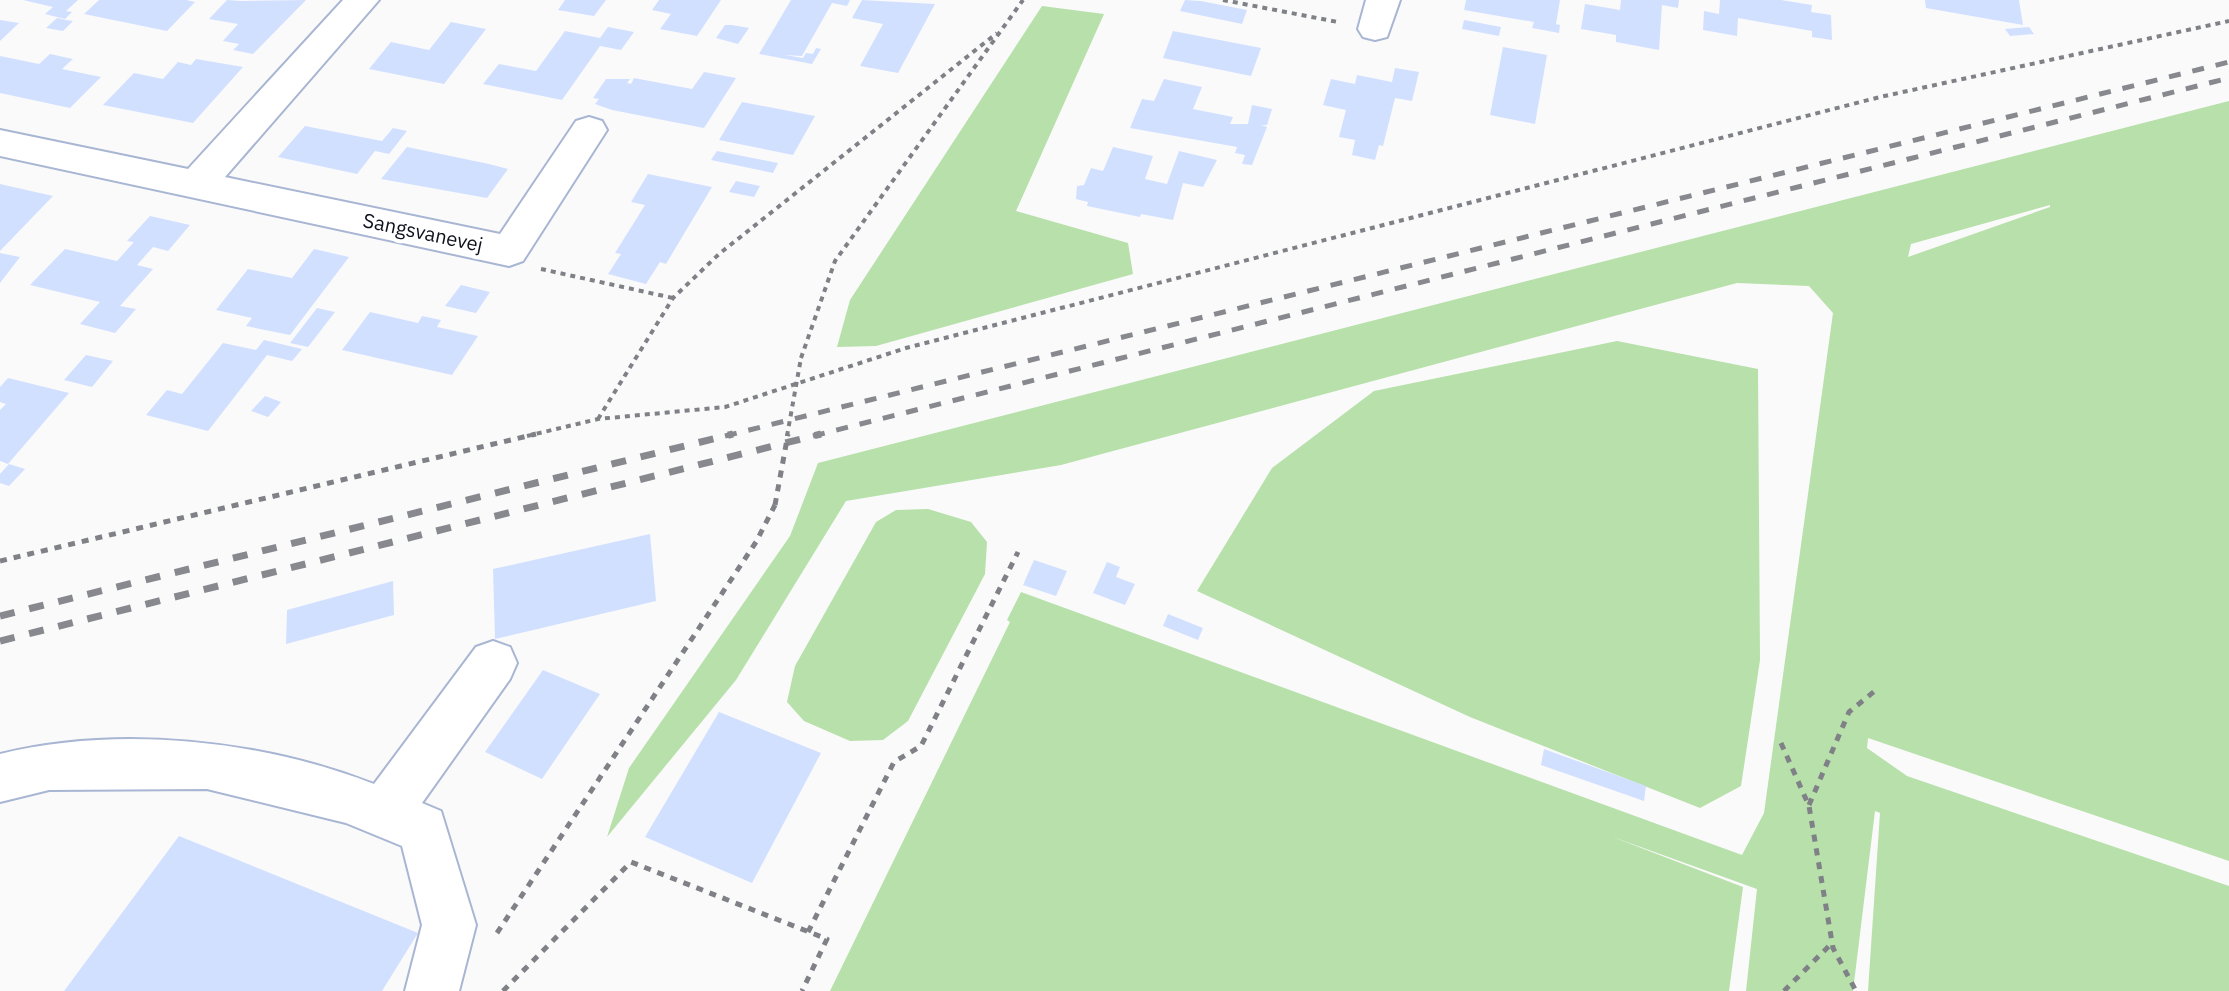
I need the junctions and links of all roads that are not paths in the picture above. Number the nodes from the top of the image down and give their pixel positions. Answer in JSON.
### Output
{"nodes":[{"id":1,"x":362,"y":0,"type":"edge"},
{"id":2,"x":589,"y":130,"type":"dead end"},
{"id":3,"x":0,"y":143,"type":"edge"},
{"id":4,"x":196,"y":185,"type":"junction"},
{"id":5,"x":493,"y":663,"type":"dead end"},
{"id":6,"x":0,"y":778,"type":"edge"},
{"id":7,"x":384,"y":813,"type":"junction"},
{"id":8,"x":432,"y":991,"type":"edge"}],
"edges":[{"from":1,"to":4,"type":"street"},
{"from":2,"to":4,"type":"street","name":"Sangsvanevej"},
{"from":3,"to":4,"type":"street","name":"Sangsvanevej"},
{"from":5,"to":7,"type":"street"},
{"from":6,"to":7,"type":"street"},
{"from":7,"to":8,"type":"street"}]}
